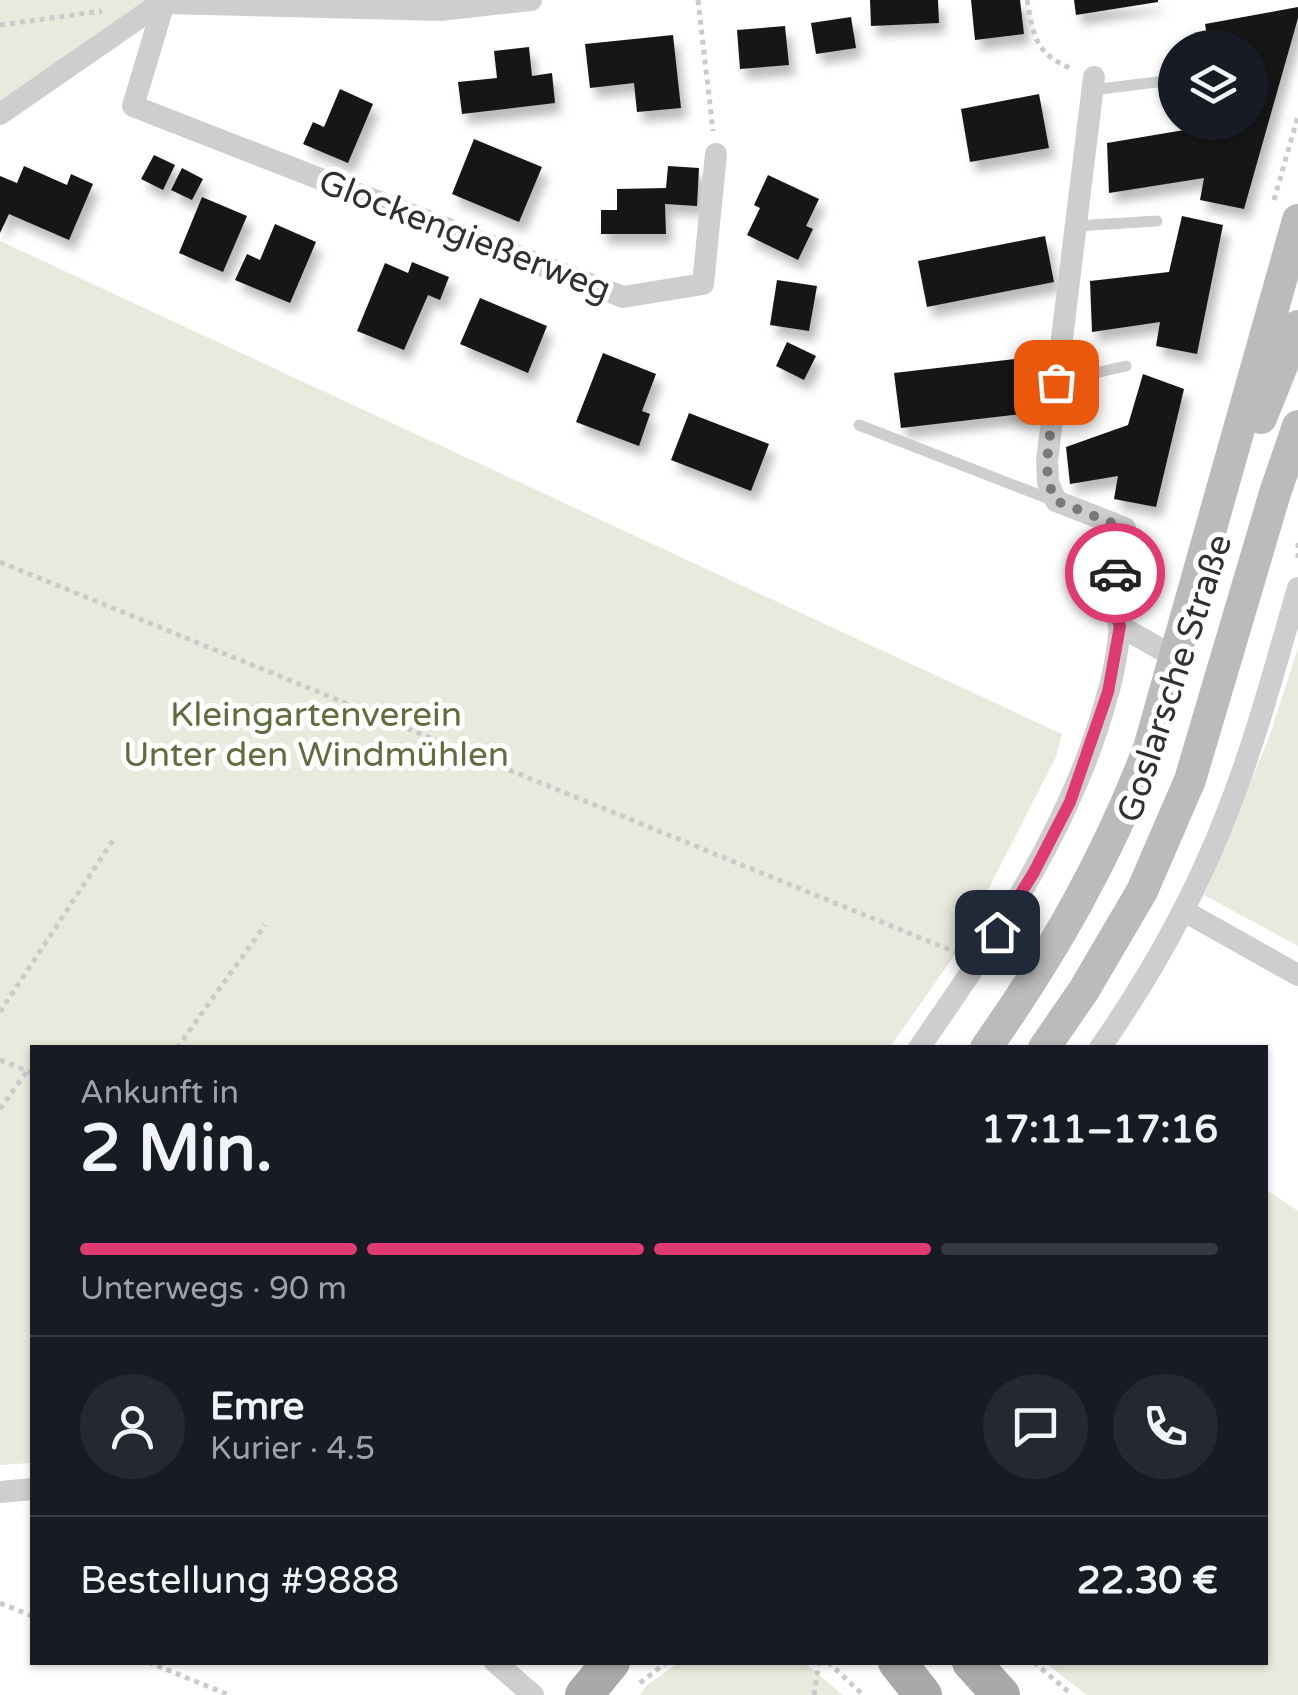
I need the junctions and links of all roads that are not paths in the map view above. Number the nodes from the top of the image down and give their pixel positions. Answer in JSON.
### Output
{"nodes":[{"id":1,"x":531,"y":0,"type":"edge"},
{"id":2,"x":164,"y":1,"type":"edge"},
{"id":3,"x":1158,"y":81,"type":"edge"},
{"id":4,"x":1093,"y":83,"type":"joint"},
{"id":5,"x":0,"y":114,"type":"edge"},
{"id":6,"x":716,"y":154,"type":"road end"},
{"id":7,"x":1157,"y":220,"type":"dead end"},
{"id":8,"x":1298,"y":220,"type":"edge"},
{"id":9,"x":1076,"y":226,"type":"junction"},
{"id":10,"x":1298,"y":326,"type":"edge"},
{"id":11,"x":1126,"y":366,"type":"dead end"},
{"id":12,"x":1056,"y":382,"type":"junction"},
{"id":13,"x":859,"y":425,"type":"dead end"},
{"id":14,"x":1298,"y":426,"type":"edge"},
{"id":15,"x":1226,"y":477,"type":"junction"},
{"id":16,"x":1056,"y":501,"type":"junction"},
{"id":17,"x":1298,"y":588,"type":"edge"},
{"id":18,"x":1120,"y":626,"type":"junction"},
{"id":19,"x":1176,"y":658,"type":"junction"},
{"id":20,"x":1184,"y":911,"type":"junction"},
{"id":21,"x":1298,"y":975,"type":"edge"},
{"id":22,"x":921,"y":1045,"type":"edge"},
{"id":23,"x":988,"y":1045,"type":"edge"},
{"id":24,"x":1046,"y":1045,"type":"edge"},
{"id":25,"x":1102,"y":1045,"type":"edge"},
{"id":26,"x":30,"y":1488,"type":"edge"},
{"id":27,"x":0,"y":1492,"type":"edge"},
{"id":28,"x":498,"y":1665,"type":"edge"},
{"id":29,"x":899,"y":1665,"type":"edge"},
{"id":30,"x":974,"y":1665,"type":"edge"},
{"id":31,"x":533,"y":1695,"type":"edge"},
{"id":32,"x":924,"y":1695,"type":"edge"},
{"id":33,"x":1001,"y":1695,"type":"edge"}],
"edges":[{"from":1,"to":2,"type":"street"},
{"from":2,"to":5,"type":"street"},
{"from":2,"to":6,"type":"street","name":"Glockengießerweg"},
{"from":3,"to":4,"type":"lane"},
{"from":4,"to":9,"type":"street"},
{"from":7,"to":9,"type":"lane"},
{"from":8,"to":15,"type":"main road"},
{"from":9,"to":12,"type":"street"},
{"from":10,"to":15,"type":"main road"},
{"from":11,"to":12,"type":"lane"},
{"from":12,"to":16,"type":"street"},
{"from":13,"to":16,"type":"lane"},
{"from":14,"to":24,"type":"main road","name":"Goslarsche Straße"},
{"from":15,"to":19,"type":"main road"},
{"from":16,"to":18,"type":"street"},
{"from":17,"to":20,"type":"street"},
{"from":18,"to":19,"type":"street"},
{"from":18,"to":22,"type":"street"},
{"from":19,"to":23,"type":"main road"},
{"from":20,"to":21,"type":"street"},
{"from":20,"to":25,"type":"street"},
{"from":26,"to":27,"type":"street"},
{"from":28,"to":31,"type":"street"},
{"from":29,"to":32,"type":"main road"},
{"from":30,"to":33,"type":"main road"}]}
